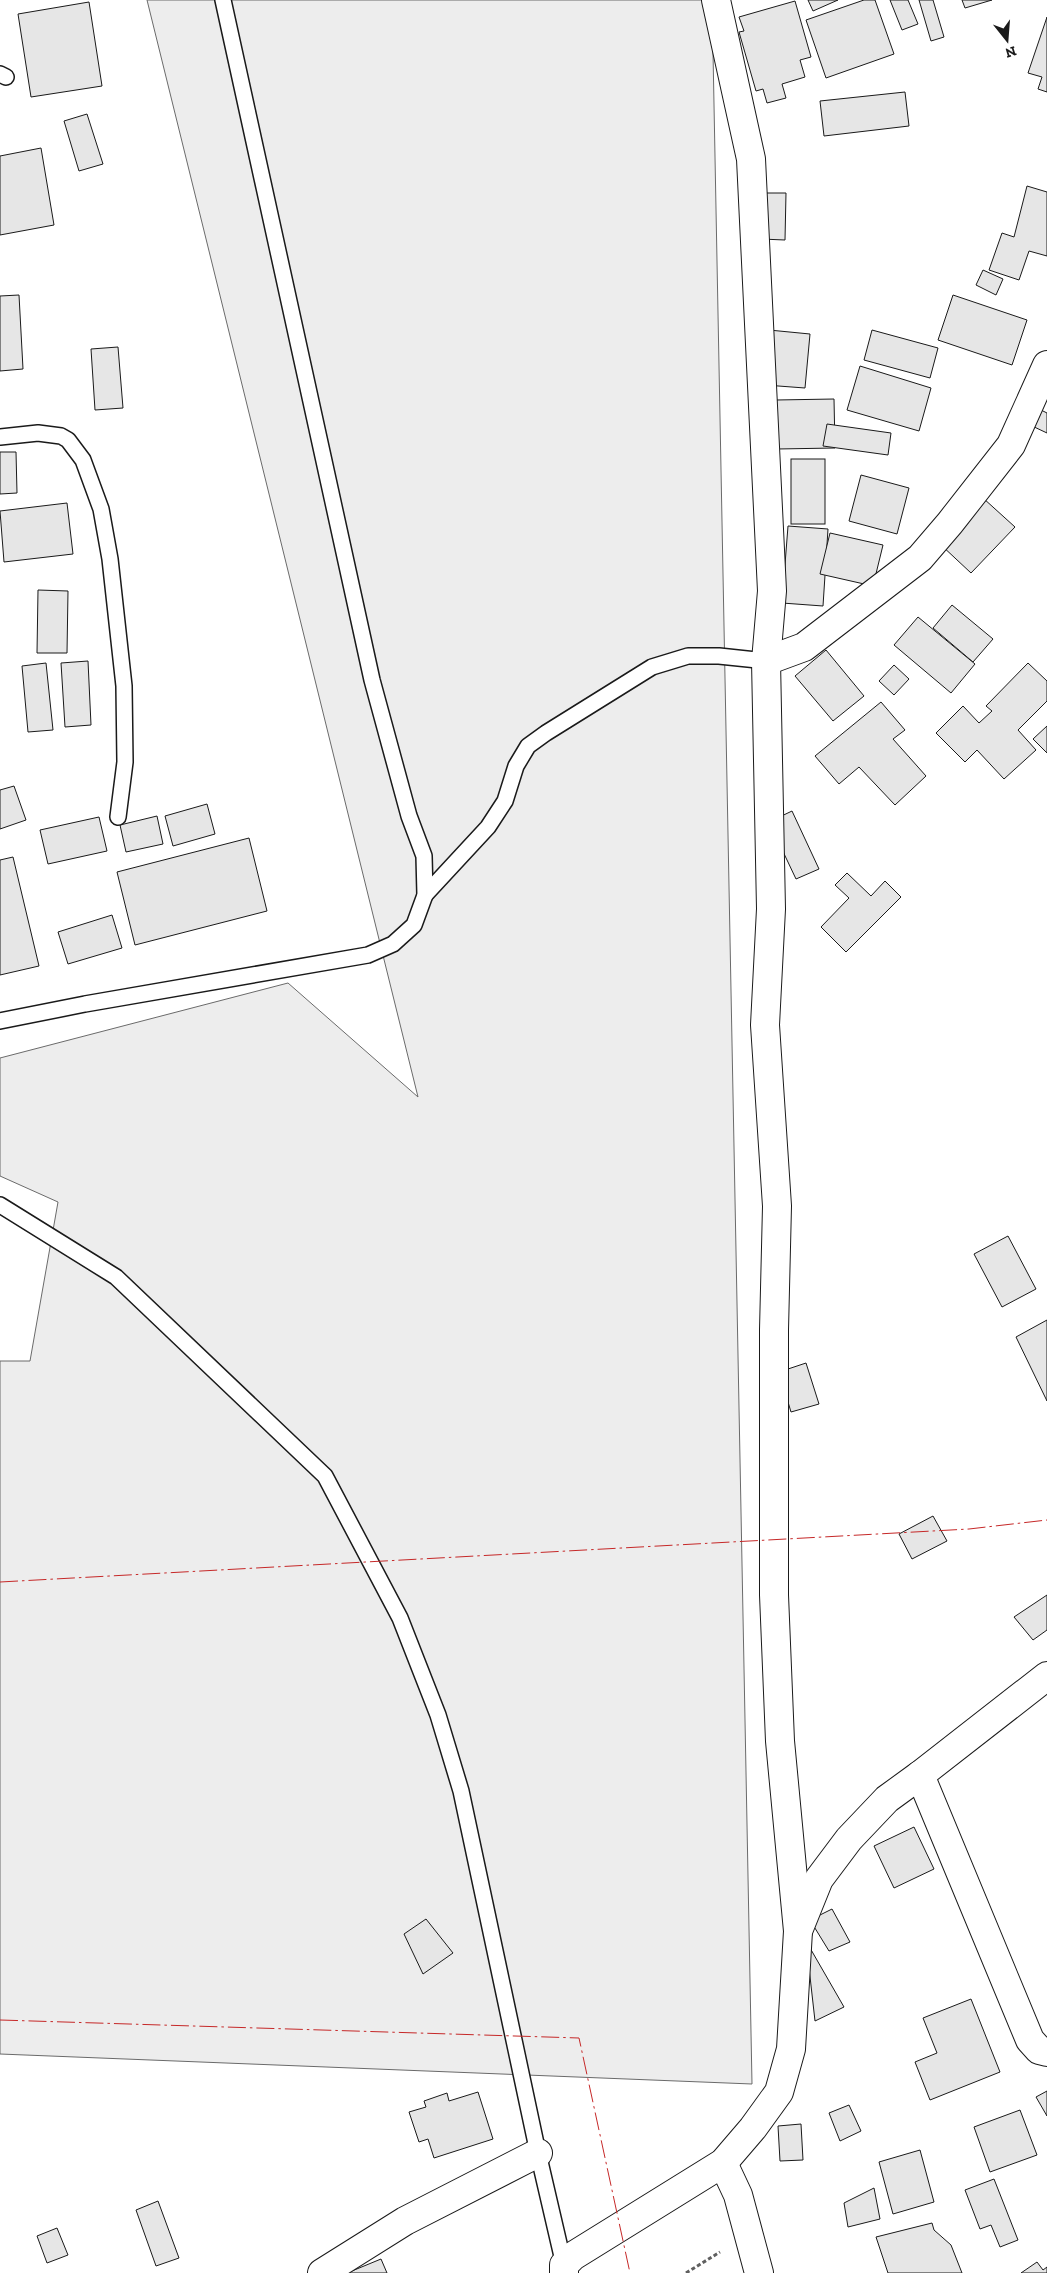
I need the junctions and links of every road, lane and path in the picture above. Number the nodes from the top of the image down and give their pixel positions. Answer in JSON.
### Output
{"nodes":[{"id":1,"x":223,"y":0,"type":"edge"},
{"id":2,"x":716,"y":0,"type":"edge"},
{"id":3,"x":1047,"y":365,"type":"edge"},
{"id":4,"x":0,"y":437,"type":"edge"},
{"id":5,"x":766,"y":661,"type":"junction"},
{"id":6,"x":118,"y":817,"type":"dead end"},
{"id":7,"x":425,"y":895,"type":"junction"},
{"id":8,"x":0,"y":1021,"type":"edge"},
{"id":9,"x":0,"y":1205,"type":"edge"},
{"id":10,"x":1047,"y":1676,"type":"edge"},
{"id":11,"x":920,"y":1775,"type":"junction"},
{"id":12,"x":798,"y":1931,"type":"junction"},
{"id":13,"x":1047,"y":2052,"type":"edge"},
{"id":14,"x":538,"y":2153,"type":"junction"},
{"id":15,"x":723,"y":2163,"type":"junction"},
{"id":16,"x":749,"y":2231,"type":"junction"},
{"id":17,"x":564,"y":2269,"type":"edge"},
{"id":18,"x":322,"y":2273,"type":"edge"},
{"id":19,"x":686,"y":2273,"type":"edge"},
{"id":20,"x":760,"y":2273,"type":"edge"}],
"edges":[{"from":1,"to":7,"type":"lane"},
{"from":2,"to":5,"type":"street"},
{"from":3,"to":5,"type":"street"},
{"from":4,"to":6,"type":"lane"},
{"from":5,"to":7,"type":"lane"},
{"from":5,"to":12,"type":"street"},
{"from":7,"to":8,"type":"lane"},
{"from":9,"to":14,"type":"lane"},
{"from":10,"to":11,"type":"street"},
{"from":11,"to":12,"type":"street"},
{"from":11,"to":13,"type":"street"},
{"from":12,"to":15,"type":"street"},
{"from":14,"to":17,"type":"lane"},
{"from":14,"to":18,"type":"street"},
{"from":15,"to":16,"type":"street"},
{"from":15,"to":17,"type":"street"},
{"from":16,"to":19,"type":"path"},
{"from":16,"to":20,"type":"street"}]}
